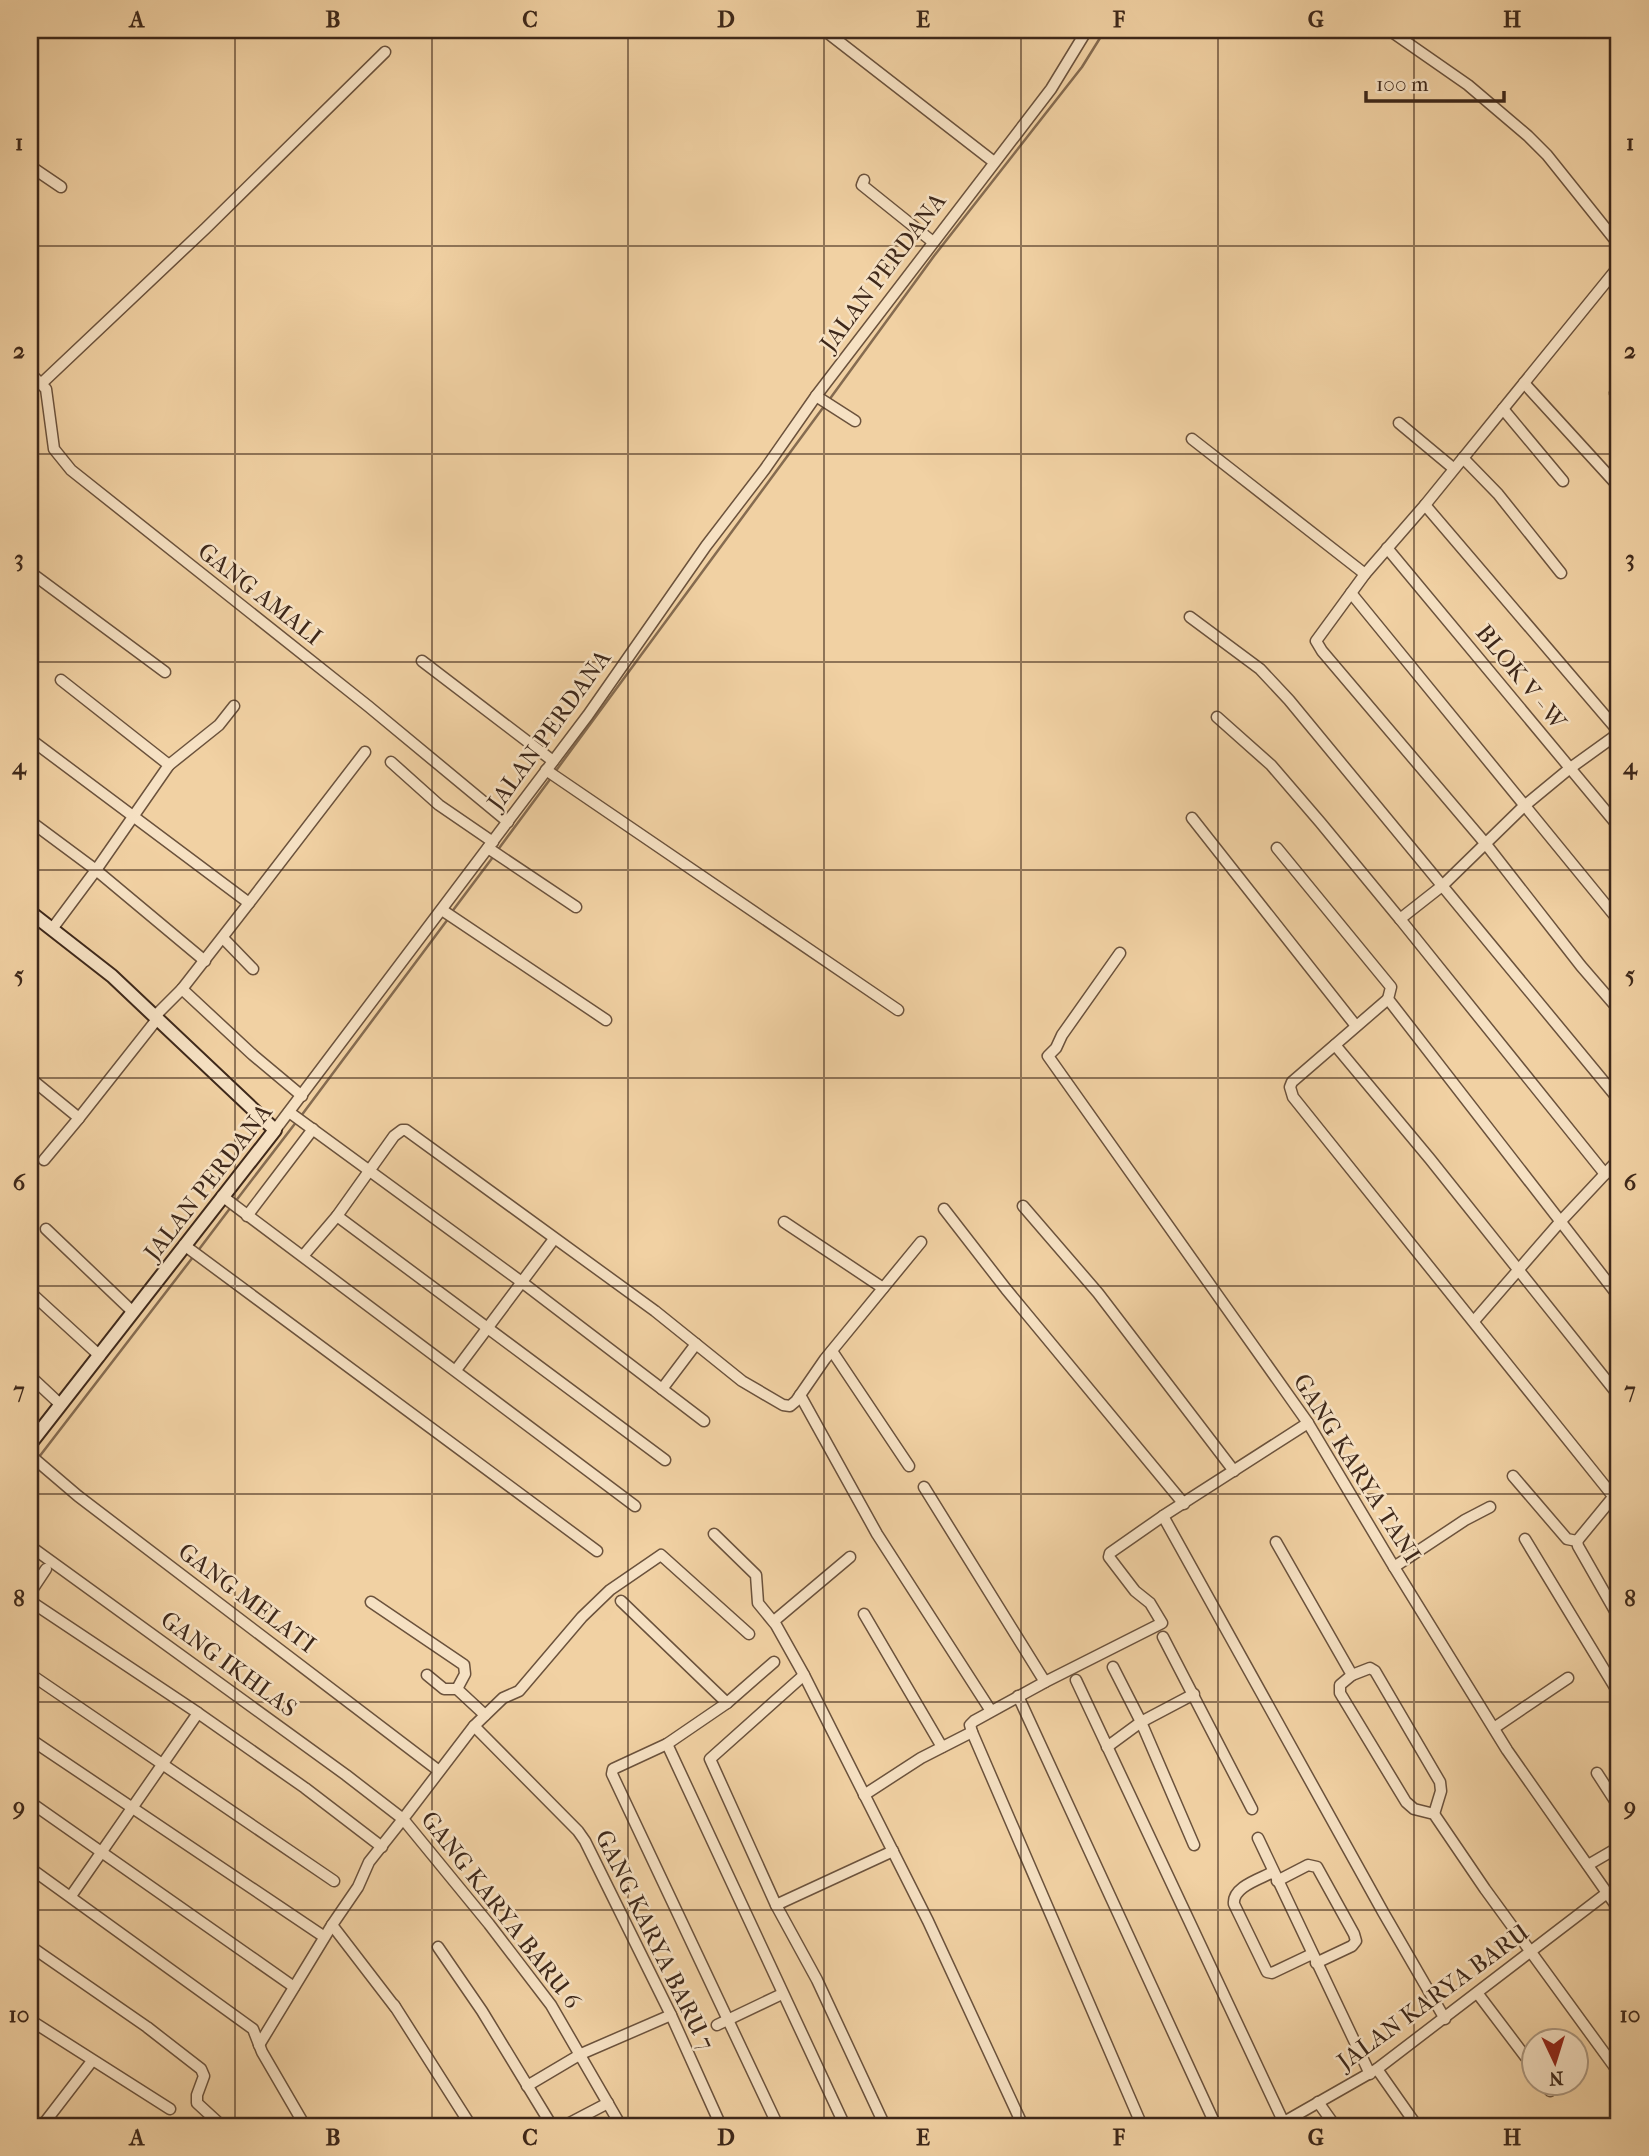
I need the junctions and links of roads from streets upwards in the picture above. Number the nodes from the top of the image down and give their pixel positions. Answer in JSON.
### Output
{"nodes":[{"id":1,"x":824,"y":30,"type":"edge"},
{"id":2,"x":1087,"y":30,"type":"edge"},
{"id":3,"x":1389,"y":30,"type":"edge"},
{"id":4,"x":385,"y":52,"type":"dead end"},
{"id":5,"x":994,"y":162,"type":"junction"},
{"id":6,"x":30,"y":166,"type":"edge"},
{"id":7,"x":864,"y":180,"type":"dead end"},
{"id":8,"x":61,"y":187,"type":"dead end"},
{"id":9,"x":933,"y":242,"type":"junction"},
{"id":10,"x":1619,"y":245,"type":"edge"},
{"id":11,"x":1619,"y":266,"type":"edge"},
{"id":12,"x":30,"y":373,"type":"edge"},
{"id":13,"x":42,"y":383,"type":"junction"},
{"id":14,"x":1524,"y":383,"type":"junction"},
{"id":15,"x":823,"y":401,"type":"junction"},
{"id":16,"x":1503,"y":408,"type":"junction"},
{"id":17,"x":855,"y":421,"type":"dead end"},
{"id":18,"x":1399,"y":422,"type":"dead end"},
{"id":19,"x":1192,"y":439,"type":"dead end"},
{"id":20,"x":1463,"y":458,"type":"junction"},
{"id":21,"x":1453,"y":468,"type":"junction"},
{"id":22,"x":1563,"y":481,"type":"dead end"},
{"id":23,"x":1619,"y":487,"type":"edge"},
{"id":24,"x":1425,"y":505,"type":"junction"},
{"id":25,"x":1389,"y":550,"type":"junction"},
{"id":26,"x":30,"y":572,"type":"edge"},
{"id":27,"x":1561,"y":573,"type":"dead end"},
{"id":28,"x":1365,"y":574,"type":"junction"},
{"id":29,"x":1351,"y":593,"type":"junction"},
{"id":30,"x":1190,"y":617,"type":"dead end"},
{"id":31,"x":422,"y":661,"type":"dead end"},
{"id":32,"x":165,"y":672,"type":"dead end"},
{"id":33,"x":61,"y":680,"type":"dead end"},
{"id":34,"x":234,"y":706,"type":"dead end"},
{"id":35,"x":1216,"y":717,"type":"dead end"},
{"id":36,"x":1619,"y":733,"type":"edge"},
{"id":37,"x":30,"y":739,"type":"edge"},
{"id":38,"x":365,"y":752,"type":"dead end"},
{"id":39,"x":553,"y":761,"type":"junction"},
{"id":40,"x":391,"y":762,"type":"dead end"},
{"id":41,"x":169,"y":765,"type":"junction"},
{"id":42,"x":1569,"y":769,"type":"junction"},
{"id":43,"x":551,"y":774,"type":"junction"},
{"id":44,"x":1523,"y":807,"type":"junction"},
{"id":45,"x":132,"y":817,"type":"junction"},
{"id":46,"x":1192,"y":818,"type":"dead end"},
{"id":47,"x":30,"y":821,"type":"edge"},
{"id":48,"x":508,"y":822,"type":"junction"},
{"id":49,"x":1619,"y":827,"type":"edge"},
{"id":50,"x":1485,"y":843,"type":"junction"},
{"id":51,"x":491,"y":845,"type":"junction"},
{"id":52,"x":1277,"y":848,"type":"dead end"},
{"id":53,"x":96,"y":870,"type":"junction"},
{"id":54,"x":1442,"y":886,"type":"junction"},
{"id":55,"x":249,"y":904,"type":"junction"},
{"id":56,"x":576,"y":907,"type":"dead end"},
{"id":57,"x":443,"y":911,"type":"junction"},
{"id":58,"x":30,"y":912,"type":"edge"},
{"id":59,"x":1399,"y":919,"type":"junction"},
{"id":60,"x":1619,"y":921,"type":"edge"},
{"id":61,"x":51,"y":929,"type":"junction"},
{"id":62,"x":223,"y":938,"type":"junction"},
{"id":63,"x":1119,"y":953,"type":"dead end"},
{"id":64,"x":205,"y":961,"type":"junction"},
{"id":65,"x":254,"y":969,"type":"dead end"},
{"id":66,"x":182,"y":989,"type":"junction"},
{"id":67,"x":1388,"y":999,"type":"junction"},
{"id":68,"x":898,"y":1010,"type":"dead end"},
{"id":69,"x":1619,"y":1010,"type":"edge"},
{"id":70,"x":156,"y":1017,"type":"junction"},
{"id":71,"x":606,"y":1020,"type":"dead end"},
{"id":72,"x":1356,"y":1026,"type":"junction"},
{"id":73,"x":1335,"y":1045,"type":"junction"},
{"id":74,"x":30,"y":1078,"type":"edge"},
{"id":75,"x":302,"y":1096,"type":"junction"},
{"id":76,"x":1619,"y":1100,"type":"edge"},
{"id":77,"x":79,"y":1118,"type":"junction"},
{"id":78,"x":301,"y":1120,"type":"junction"},
{"id":79,"x":275,"y":1130,"type":"junction"},
{"id":80,"x":1619,"y":1159,"type":"edge"},
{"id":81,"x":44,"y":1160,"type":"dead end"},
{"id":82,"x":369,"y":1171,"type":"junction"},
{"id":83,"x":1605,"y":1174,"type":"junction"},
{"id":84,"x":225,"y":1199,"type":"junction"},
{"id":85,"x":1023,"y":1206,"type":"dead end"},
{"id":86,"x":944,"y":1209,"type":"dead end"},
{"id":87,"x":245,"y":1215,"type":"junction"},
{"id":88,"x":337,"y":1216,"type":"junction"},
{"id":89,"x":785,"y":1222,"type":"dead end"},
{"id":90,"x":1560,"y":1222,"type":"junction"},
{"id":91,"x":46,"y":1229,"type":"dead end"},
{"id":92,"x":554,"y":1239,"type":"junction"},
{"id":93,"x":921,"y":1242,"type":"dead end"},
{"id":94,"x":187,"y":1247,"type":"junction"},
{"id":95,"x":303,"y":1256,"type":"junction"},
{"id":96,"x":1518,"y":1271,"type":"junction"},
{"id":97,"x":523,"y":1283,"type":"junction"},
{"id":98,"x":883,"y":1288,"type":"junction"},
{"id":99,"x":30,"y":1292,"type":"edge"},
{"id":100,"x":1619,"y":1297,"type":"edge"},
{"id":101,"x":133,"y":1312,"type":"junction"},
{"id":102,"x":1474,"y":1321,"type":"junction"},
{"id":103,"x":488,"y":1327,"type":"junction"},
{"id":104,"x":696,"y":1344,"type":"junction"},
{"id":105,"x":832,"y":1351,"type":"junction"},
{"id":106,"x":100,"y":1356,"type":"junction"},
{"id":107,"x":456,"y":1370,"type":"junction"},
{"id":108,"x":30,"y":1376,"type":"edge"},
{"id":109,"x":662,"y":1389,"type":"junction"},
{"id":110,"x":800,"y":1395,"type":"junction"},
{"id":111,"x":1619,"y":1396,"type":"edge"},
{"id":112,"x":61,"y":1405,"type":"junction"},
{"id":113,"x":704,"y":1421,"type":"dead end"},
{"id":114,"x":1308,"y":1423,"type":"junction"},
{"id":115,"x":30,"y":1452,"type":"edge"},
{"id":116,"x":665,"y":1460,"type":"dead end"},
{"id":117,"x":909,"y":1466,"type":"dead end"},
{"id":118,"x":1234,"y":1471,"type":"junction"},
{"id":119,"x":1513,"y":1476,"type":"dead end"},
{"id":120,"x":924,"y":1487,"type":"dead end"},
{"id":121,"x":1616,"y":1493,"type":"edge"},
{"id":122,"x":1184,"y":1504,"type":"junction"},
{"id":123,"x":635,"y":1506,"type":"dead end"},
{"id":124,"x":1490,"y":1507,"type":"dead end"},
{"id":125,"x":1163,"y":1516,"type":"junction"},
{"id":126,"x":714,"y":1534,"type":"dead end"},
{"id":127,"x":1525,"y":1539,"type":"dead end"},
{"id":128,"x":1577,"y":1541,"type":"junction"},
{"id":129,"x":1276,"y":1542,"type":"dead end"},
{"id":130,"x":30,"y":1546,"type":"edge"},
{"id":131,"x":597,"y":1551,"type":"dead end"},
{"id":132,"x":850,"y":1557,"type":"dead end"},
{"id":133,"x":1394,"y":1567,"type":"junction"},
{"id":134,"x":46,"y":1569,"type":"dead end"},
{"id":135,"x":30,"y":1593,"type":"edge"},
{"id":136,"x":30,"y":1601,"type":"edge"},
{"id":137,"x":621,"y":1601,"type":"dead end"},
{"id":138,"x":371,"y":1602,"type":"dead end"},
{"id":139,"x":864,"y":1614,"type":"dead end"},
{"id":140,"x":1619,"y":1618,"type":"edge"},
{"id":141,"x":774,"y":1622,"type":"junction"},
{"id":142,"x":749,"y":1634,"type":"dead end"},
{"id":143,"x":1163,"y":1637,"type":"dead end"},
{"id":144,"x":774,"y":1662,"type":"dead end"},
{"id":145,"x":1113,"y":1667,"type":"dead end"},
{"id":146,"x":30,"y":1674,"type":"edge"},
{"id":147,"x":427,"y":1675,"type":"dead end"},
{"id":148,"x":804,"y":1675,"type":"junction"},
{"id":149,"x":1352,"y":1675,"type":"junction"},
{"id":150,"x":1568,"y":1678,"type":"dead end"},
{"id":151,"x":1076,"y":1679,"type":"dead end"},
{"id":152,"x":1045,"y":1682,"type":"junction"},
{"id":153,"x":457,"y":1689,"type":"junction"},
{"id":154,"x":1619,"y":1694,"type":"edge"},
{"id":155,"x":1194,"y":1695,"type":"junction"},
{"id":156,"x":1018,"y":1696,"type":"junction"},
{"id":157,"x":727,"y":1703,"type":"junction"},
{"id":158,"x":991,"y":1711,"type":"junction"},
{"id":159,"x":198,"y":1713,"type":"junction"},
{"id":160,"x":485,"y":1716,"type":"junction"},
{"id":161,"x":1141,"y":1722,"type":"junction"},
{"id":162,"x":474,"y":1726,"type":"junction"},
{"id":163,"x":1494,"y":1728,"type":"junction"},
{"id":164,"x":972,"y":1732,"type":"junction"},
{"id":165,"x":30,"y":1740,"type":"edge"},
{"id":166,"x":667,"y":1744,"type":"junction"},
{"id":167,"x":1107,"y":1746,"type":"junction"},
{"id":168,"x":942,"y":1747,"type":"junction"},
{"id":169,"x":162,"y":1764,"type":"junction"},
{"id":170,"x":439,"y":1771,"type":"junction"},
{"id":171,"x":1597,"y":1773,"type":"dead end"},
{"id":172,"x":864,"y":1795,"type":"junction"},
{"id":173,"x":30,"y":1802,"type":"edge"},
{"id":174,"x":1619,"y":1805,"type":"edge"},
{"id":175,"x":131,"y":1808,"type":"junction"},
{"id":176,"x":1252,"y":1809,"type":"dead end"},
{"id":177,"x":1434,"y":1814,"type":"junction"},
{"id":178,"x":403,"y":1819,"type":"junction"},
{"id":179,"x":1258,"y":1838,"type":"dead end"},
{"id":180,"x":1194,"y":1845,"type":"dead end"},
{"id":181,"x":380,"y":1846,"type":"junction"},
{"id":182,"x":1619,"y":1847,"type":"edge"},
{"id":183,"x":892,"y":1851,"type":"junction"},
{"id":184,"x":100,"y":1852,"type":"junction"},
{"id":185,"x":1588,"y":1865,"type":"junction"},
{"id":186,"x":30,"y":1868,"type":"edge"},
{"id":187,"x":1275,"y":1876,"type":"junction"},
{"id":188,"x":334,"y":1881,"type":"dead end"},
{"id":189,"x":1607,"y":1893,"type":"junction"},
{"id":190,"x":71,"y":1896,"type":"junction"},
{"id":191,"x":776,"y":1905,"type":"junction"},
{"id":192,"x":1619,"y":1910,"type":"edge"},
{"id":193,"x":332,"y":1925,"type":"junction"},
{"id":194,"x":320,"y":1934,"type":"dead end"},
{"id":195,"x":30,"y":1946,"type":"edge"},
{"id":196,"x":438,"y":1947,"type":"dead end"},
{"id":197,"x":1532,"y":1952,"type":"junction"},
{"id":198,"x":1314,"y":1959,"type":"junction"},
{"id":199,"x":294,"y":1987,"type":"junction"},
{"id":200,"x":782,"y":1994,"type":"junction"},
{"id":201,"x":1478,"y":1994,"type":"junction"},
{"id":202,"x":671,"y":2015,"type":"junction"},
{"id":203,"x":1445,"y":2019,"type":"junction"},
{"id":204,"x":30,"y":2020,"type":"edge"},
{"id":205,"x":722,"y":2022,"type":"junction"},
{"id":206,"x":259,"y":2045,"type":"junction"},
{"id":207,"x":1520,"y":2050,"type":"edge"},
{"id":208,"x":581,"y":2054,"type":"junction"},
{"id":209,"x":92,"y":2061,"type":"junction"},
{"id":210,"x":1374,"y":2072,"type":"junction"},
{"id":211,"x":1619,"y":2073,"type":"edge"},
{"id":212,"x":527,"y":2086,"type":"junction"},
{"id":213,"x":1318,"y":2102,"type":"junction"},
{"id":214,"x":608,"y":2103,"type":"junction"},
{"id":215,"x":170,"y":2109,"type":"dead end"},
{"id":216,"x":1280,"y":2124,"type":"edge"},
{"id":217,"x":42,"y":2126,"type":"edge"},
{"id":218,"x":222,"y":2126,"type":"edge"},
{"id":219,"x":305,"y":2126,"type":"edge"},
{"id":220,"x":471,"y":2126,"type":"edge"},
{"id":221,"x":552,"y":2126,"type":"edge"},
{"id":222,"x":564,"y":2126,"type":"edge"},
{"id":223,"x":621,"y":2126,"type":"edge"},
{"id":224,"x":721,"y":2126,"type":"edge"},
{"id":225,"x":778,"y":2126,"type":"edge"},
{"id":226,"x":845,"y":2126,"type":"edge"},
{"id":227,"x":885,"y":2126,"type":"edge"},
{"id":228,"x":1023,"y":2126,"type":"edge"},
{"id":229,"x":1142,"y":2126,"type":"edge"},
{"id":230,"x":1216,"y":2126,"type":"edge"},
{"id":231,"x":1335,"y":2126,"type":"edge"},
{"id":232,"x":1417,"y":2126,"type":"edge"}],
"edges":[{"from":1,"to":5,"type":"street"},
{"from":2,"to":5,"type":"street","name":"JALAN PERDANA"},
{"from":3,"to":10,"type":"street"},
{"from":4,"to":13,"type":"street"},
{"from":5,"to":9,"type":"street","name":"JALAN PERDANA"},
{"from":6,"to":8,"type":"street"},
{"from":7,"to":9,"type":"street"},
{"from":9,"to":15,"type":"street","name":"JALAN PERDANA"},
{"from":11,"to":14,"type":"street"},
{"from":12,"to":13,"type":"street"},
{"from":13,"to":48,"type":"street","name":"GANG AMALI"},
{"from":14,"to":16,"type":"street"},
{"from":14,"to":23,"type":"street"},
{"from":15,"to":17,"type":"street"},
{"from":15,"to":39,"type":"street","name":"JALAN PERDANA"},
{"from":16,"to":20,"type":"street"},
{"from":16,"to":22,"type":"street"},
{"from":18,"to":21,"type":"street"},
{"from":19,"to":28,"type":"street"},
{"from":20,"to":21,"type":"street"},
{"from":20,"to":27,"type":"street"},
{"from":21,"to":24,"type":"street"},
{"from":24,"to":25,"type":"street"},
{"from":24,"to":36,"type":"street"},
{"from":25,"to":28,"type":"street"},
{"from":25,"to":42,"type":"street","name":"BLOK V - W"},
{"from":26,"to":32,"type":"street"},
{"from":28,"to":29,"type":"street"},
{"from":29,"to":44,"type":"street"},
{"from":29,"to":50,"type":"street"},
{"from":30,"to":54,"type":"street"},
{"from":31,"to":39,"type":"street"},
{"from":33,"to":41,"type":"street"},
{"from":34,"to":41,"type":"street"},
{"from":35,"to":59,"type":"street"},
{"from":36,"to":42,"type":"street"},
{"from":37,"to":45,"type":"street"},
{"from":38,"to":55,"type":"street"},
{"from":39,"to":43,"type":"street","name":"JALAN PERDANA"},
{"from":40,"to":51,"type":"street"},
{"from":41,"to":45,"type":"street"},
{"from":42,"to":44,"type":"street"},
{"from":42,"to":49,"type":"street","name":"BLOK V - W"},
{"from":43,"to":48,"type":"street","name":"JALAN PERDANA"},
{"from":43,"to":68,"type":"street"},
{"from":44,"to":50,"type":"street"},
{"from":44,"to":60,"type":"street"},
{"from":45,"to":53,"type":"street"},
{"from":45,"to":55,"type":"street"},
{"from":46,"to":72,"type":"street"},
{"from":47,"to":53,"type":"street"},
{"from":48,"to":51,"type":"street","name":"JALAN PERDANA"},
{"from":50,"to":54,"type":"street"},
{"from":50,"to":69,"type":"street"},
{"from":51,"to":56,"type":"street"},
{"from":51,"to":57,"type":"street","name":"JALAN PERDANA"},
{"from":52,"to":67,"type":"street"},
{"from":53,"to":61,"type":"street"},
{"from":53,"to":64,"type":"street"},
{"from":54,"to":59,"type":"street"},
{"from":54,"to":76,"type":"street"},
{"from":55,"to":62,"type":"street"},
{"from":57,"to":71,"type":"street"},
{"from":57,"to":75,"type":"street","name":"JALAN PERDANA"},
{"from":58,"to":61,"type":"street"},
{"from":59,"to":83,"type":"street"},
{"from":61,"to":70,"type":"street"},
{"from":62,"to":64,"type":"street"},
{"from":62,"to":65,"type":"street"},
{"from":63,"to":114,"type":"street","name":"GANG KARYA TANI"},
{"from":64,"to":66,"type":"street"},
{"from":66,"to":70,"type":"street"},
{"from":66,"to":75,"type":"street"},
{"from":67,"to":72,"type":"street"},
{"from":67,"to":90,"type":"street"},
{"from":70,"to":77,"type":"street"},
{"from":70,"to":79,"type":"street"},
{"from":72,"to":73,"type":"street"},
{"from":73,"to":96,"type":"street"},
{"from":73,"to":102,"type":"street"},
{"from":74,"to":77,"type":"street"},
{"from":75,"to":78,"type":"street","name":"JALAN PERDANA"},
{"from":77,"to":81,"type":"street"},
{"from":78,"to":79,"type":"street","name":"JALAN PERDANA"},
{"from":78,"to":82,"type":"street"},
{"from":78,"to":87,"type":"street"},
{"from":79,"to":84,"type":"street","name":"JALAN PERDANA"},
{"from":80,"to":83,"type":"street"},
{"from":82,"to":88,"type":"street"},
{"from":82,"to":92,"type":"street"},
{"from":82,"to":97,"type":"street"},
{"from":83,"to":90,"type":"street"},
{"from":84,"to":87,"type":"street"},
{"from":84,"to":94,"type":"street","name":"JALAN PERDANA"},
{"from":85,"to":118,"type":"street"},
{"from":86,"to":122,"type":"street"},
{"from":87,"to":95,"type":"street"},
{"from":88,"to":95,"type":"street"},
{"from":88,"to":103,"type":"street"},
{"from":89,"to":98,"type":"street"},
{"from":90,"to":96,"type":"street"},
{"from":90,"to":100,"type":"street"},
{"from":91,"to":101,"type":"street"},
{"from":92,"to":97,"type":"street"},
{"from":92,"to":104,"type":"street"},
{"from":93,"to":98,"type":"street"},
{"from":94,"to":101,"type":"street","name":"JALAN PERDANA"},
{"from":94,"to":131,"type":"street"},
{"from":95,"to":107,"type":"street"},
{"from":96,"to":102,"type":"street"},
{"from":96,"to":111,"type":"street"},
{"from":97,"to":103,"type":"street"},
{"from":97,"to":109,"type":"street"},
{"from":98,"to":105,"type":"street"},
{"from":99,"to":106,"type":"street"},
{"from":101,"to":106,"type":"street","name":"JALAN PERDANA"},
{"from":102,"to":121,"type":"street"},
{"from":103,"to":107,"type":"street"},
{"from":103,"to":116,"type":"street"},
{"from":104,"to":109,"type":"street"},
{"from":104,"to":110,"type":"street"},
{"from":105,"to":110,"type":"street"},
{"from":105,"to":117,"type":"street"},
{"from":106,"to":112,"type":"street","name":"JALAN PERDANA"},
{"from":107,"to":123,"type":"street"},
{"from":108,"to":112,"type":"street"},
{"from":109,"to":113,"type":"street"},
{"from":110,"to":158,"type":"street"},
{"from":112,"to":115,"type":"street","name":"JALAN PERDANA"},
{"from":114,"to":118,"type":"street"},
{"from":114,"to":133,"type":"street","name":"GANG KARYA TANI"},
{"from":115,"to":170,"type":"street","name":"GANG MELATI"},
{"from":118,"to":122,"type":"street"},
{"from":119,"to":128,"type":"street"},
{"from":120,"to":152,"type":"street"},
{"from":121,"to":128,"type":"street"},
{"from":122,"to":125,"type":"street"},
{"from":124,"to":133,"type":"street"},
{"from":125,"to":152,"type":"street"},
{"from":125,"to":203,"type":"street"},
{"from":126,"to":141,"type":"street"},
{"from":127,"to":154,"type":"street"},
{"from":128,"to":140,"type":"street"},
{"from":129,"to":149,"type":"street"},
{"from":130,"to":178,"type":"street","name":"GANG IKHLAS"},
{"from":132,"to":141,"type":"street"},
{"from":133,"to":163,"type":"street","name":"GANG KARYA TANI"},
{"from":134,"to":135,"type":"street"},
{"from":136,"to":159,"type":"street"},
{"from":137,"to":157,"type":"street"},
{"from":138,"to":153,"type":"street"},
{"from":139,"to":168,"type":"street"},
{"from":141,"to":148,"type":"street"},
{"from":142,"to":160,"type":"street","name":"GANG KARYA BARU 6"},
{"from":143,"to":155,"type":"street"},
{"from":144,"to":157,"type":"street"},
{"from":145,"to":161,"type":"street"},
{"from":146,"to":169,"type":"street"},
{"from":147,"to":153,"type":"street"},
{"from":148,"to":172,"type":"street"},
{"from":148,"to":191,"type":"street"},
{"from":149,"to":177,"type":"street"},
{"from":149,"to":177,"type":"street"},
{"from":150,"to":163,"type":"street"},
{"from":151,"to":167,"type":"street"},
{"from":152,"to":156,"type":"street"},
{"from":153,"to":160,"type":"street"},
{"from":155,"to":161,"type":"street"},
{"from":155,"to":176,"type":"street"},
{"from":156,"to":158,"type":"street"},
{"from":156,"to":230,"type":"street"},
{"from":157,"to":166,"type":"street"},
{"from":158,"to":164,"type":"street"},
{"from":159,"to":169,"type":"street"},
{"from":159,"to":181,"type":"street"},
{"from":160,"to":162,"type":"street","name":"GANG KARYA BARU 6"},
{"from":161,"to":167,"type":"street"},
{"from":161,"to":180,"type":"street"},
{"from":162,"to":170,"type":"street","name":"GANG KARYA BARU 6"},
{"from":162,"to":202,"type":"street","name":"GANG KARYA BARU 7"},
{"from":163,"to":185,"type":"street","name":"GANG KARYA TANI"},
{"from":164,"to":168,"type":"street"},
{"from":164,"to":229,"type":"street"},
{"from":165,"to":175,"type":"street"},
{"from":166,"to":200,"type":"street"},
{"from":166,"to":205,"type":"street"},
{"from":167,"to":216,"type":"street"},
{"from":168,"to":172,"type":"street"},
{"from":169,"to":175,"type":"street"},
{"from":169,"to":188,"type":"street"},
{"from":170,"to":178,"type":"street","name":"GANG KARYA BARU 6"},
{"from":171,"to":174,"type":"street"},
{"from":172,"to":183,"type":"street"},
{"from":173,"to":184,"type":"street"},
{"from":175,"to":184,"type":"street"},
{"from":175,"to":194,"type":"street"},
{"from":177,"to":197,"type":"street"},
{"from":178,"to":181,"type":"street"},
{"from":178,"to":208,"type":"street","name":"GANG KARYA BARU 6"},
{"from":179,"to":187,"type":"street"},
{"from":181,"to":193,"type":"street"},
{"from":182,"to":185,"type":"street"},
{"from":183,"to":191,"type":"street"},
{"from":183,"to":228,"type":"street"},
{"from":184,"to":190,"type":"street"},
{"from":184,"to":199,"type":"street"},
{"from":185,"to":189,"type":"street","name":"GANG KARYA TANI"},
{"from":186,"to":190,"type":"street"},
{"from":187,"to":198,"type":"street"},
{"from":187,"to":198,"type":"street"},
{"from":187,"to":198,"type":"street"},
{"from":189,"to":192,"type":"street","name":"GANG KARYA TANI"},
{"from":189,"to":197,"type":"street","name":"JALAN KARYA BARU"},
{"from":190,"to":206,"type":"street"},
{"from":191,"to":227,"type":"street"},
{"from":193,"to":199,"type":"street"},
{"from":193,"to":220,"type":"street"},
{"from":195,"to":218,"type":"street"},
{"from":196,"to":212,"type":"street"},
{"from":197,"to":201,"type":"street","name":"JALAN KARYA BARU"},
{"from":197,"to":211,"type":"street"},
{"from":198,"to":210,"type":"street"},
{"from":199,"to":206,"type":"street"},
{"from":200,"to":205,"type":"street"},
{"from":200,"to":226,"type":"street"},
{"from":201,"to":203,"type":"street","name":"JALAN KARYA BARU"},
{"from":201,"to":207,"type":"street"},
{"from":202,"to":208,"type":"street"},
{"from":202,"to":224,"type":"street","name":"GANG KARYA BARU 7"},
{"from":203,"to":210,"type":"street","name":"JALAN KARYA BARU"},
{"from":204,"to":209,"type":"street"},
{"from":205,"to":225,"type":"street"},
{"from":206,"to":219,"type":"street"},
{"from":208,"to":212,"type":"street"},
{"from":208,"to":214,"type":"street","name":"GANG KARYA BARU 6"},
{"from":209,"to":215,"type":"street"},
{"from":209,"to":217,"type":"street"},
{"from":210,"to":213,"type":"street","name":"JALAN KARYA BARU"},
{"from":210,"to":232,"type":"street"},
{"from":212,"to":221,"type":"street"},
{"from":213,"to":216,"type":"street","name":"JALAN KARYA BARU"},
{"from":213,"to":231,"type":"street"},
{"from":214,"to":222,"type":"street"},
{"from":214,"to":223,"type":"street","name":"GANG KARYA BARU 6"}]}
